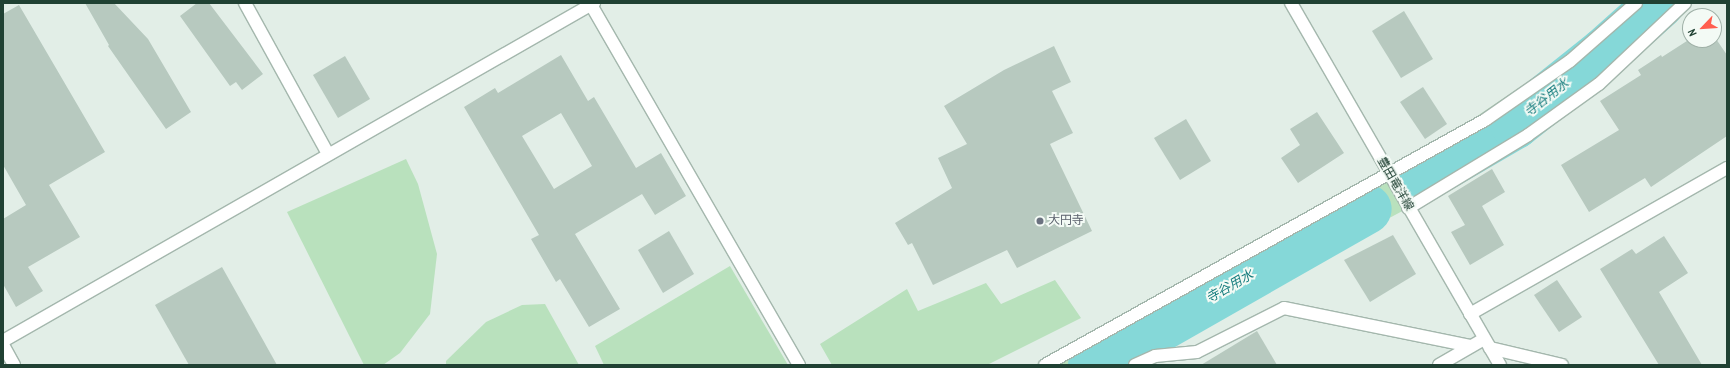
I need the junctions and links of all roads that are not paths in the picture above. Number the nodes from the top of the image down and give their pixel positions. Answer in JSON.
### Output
{"nodes":[{"id":1,"x":245,"y":3,"type":"edge"},
{"id":2,"x":1291,"y":3,"type":"edge"},
{"id":3,"x":1636,"y":3,"type":"edge"},
{"id":4,"x":1685,"y":3,"type":"edge"},
{"id":5,"x":591,"y":4,"type":"edge"},
{"id":6,"x":328,"y":154,"type":"junction"},
{"id":7,"x":1727,"y":168,"type":"edge"},
{"id":8,"x":1390,"y":175,"type":"junction"},
{"id":9,"x":1408,"y":208,"type":"junction"},
{"id":10,"x":1470,"y":314,"type":"junction"},
{"id":11,"x":3,"y":341,"type":"edge"},
{"id":12,"x":1487,"y":343,"type":"junction"},
{"id":13,"x":3,"y":345,"type":"edge"},
{"id":14,"x":1471,"y":346,"type":"junction"},
{"id":15,"x":14,"y":365,"type":"edge"},
{"id":16,"x":799,"y":365,"type":"edge"},
{"id":17,"x":1044,"y":365,"type":"edge"},
{"id":18,"x":1135,"y":365,"type":"edge"},
{"id":19,"x":1439,"y":365,"type":"edge"},
{"id":20,"x":1500,"y":365,"type":"edge"},
{"id":21,"x":1562,"y":365,"type":"edge"}],
"edges":[{"from":1,"to":6,"type":"street"},
{"from":2,"to":8,"type":"street","name":"豊田竜洋線"},
{"from":3,"to":8,"type":"street"},
{"from":4,"to":9,"type":"street"},
{"from":5,"to":6,"type":"street"},
{"from":5,"to":16,"type":"street"},
{"from":6,"to":11,"type":"street"},
{"from":7,"to":10,"type":"street"},
{"from":8,"to":9,"type":"street","name":"豊田竜洋線"},
{"from":8,"to":17,"type":"street"},
{"from":9,"to":10,"type":"street","name":"豊田竜洋線"},
{"from":10,"to":12,"type":"street","name":"豊田竜洋線"},
{"from":12,"to":14,"type":"street"},
{"from":12,"to":20,"type":"street","name":"豊田竜洋線"},
{"from":12,"to":21,"type":"street"},
{"from":13,"to":15,"type":"street"},
{"from":14,"to":18,"type":"street"},
{"from":14,"to":19,"type":"street"}]}
